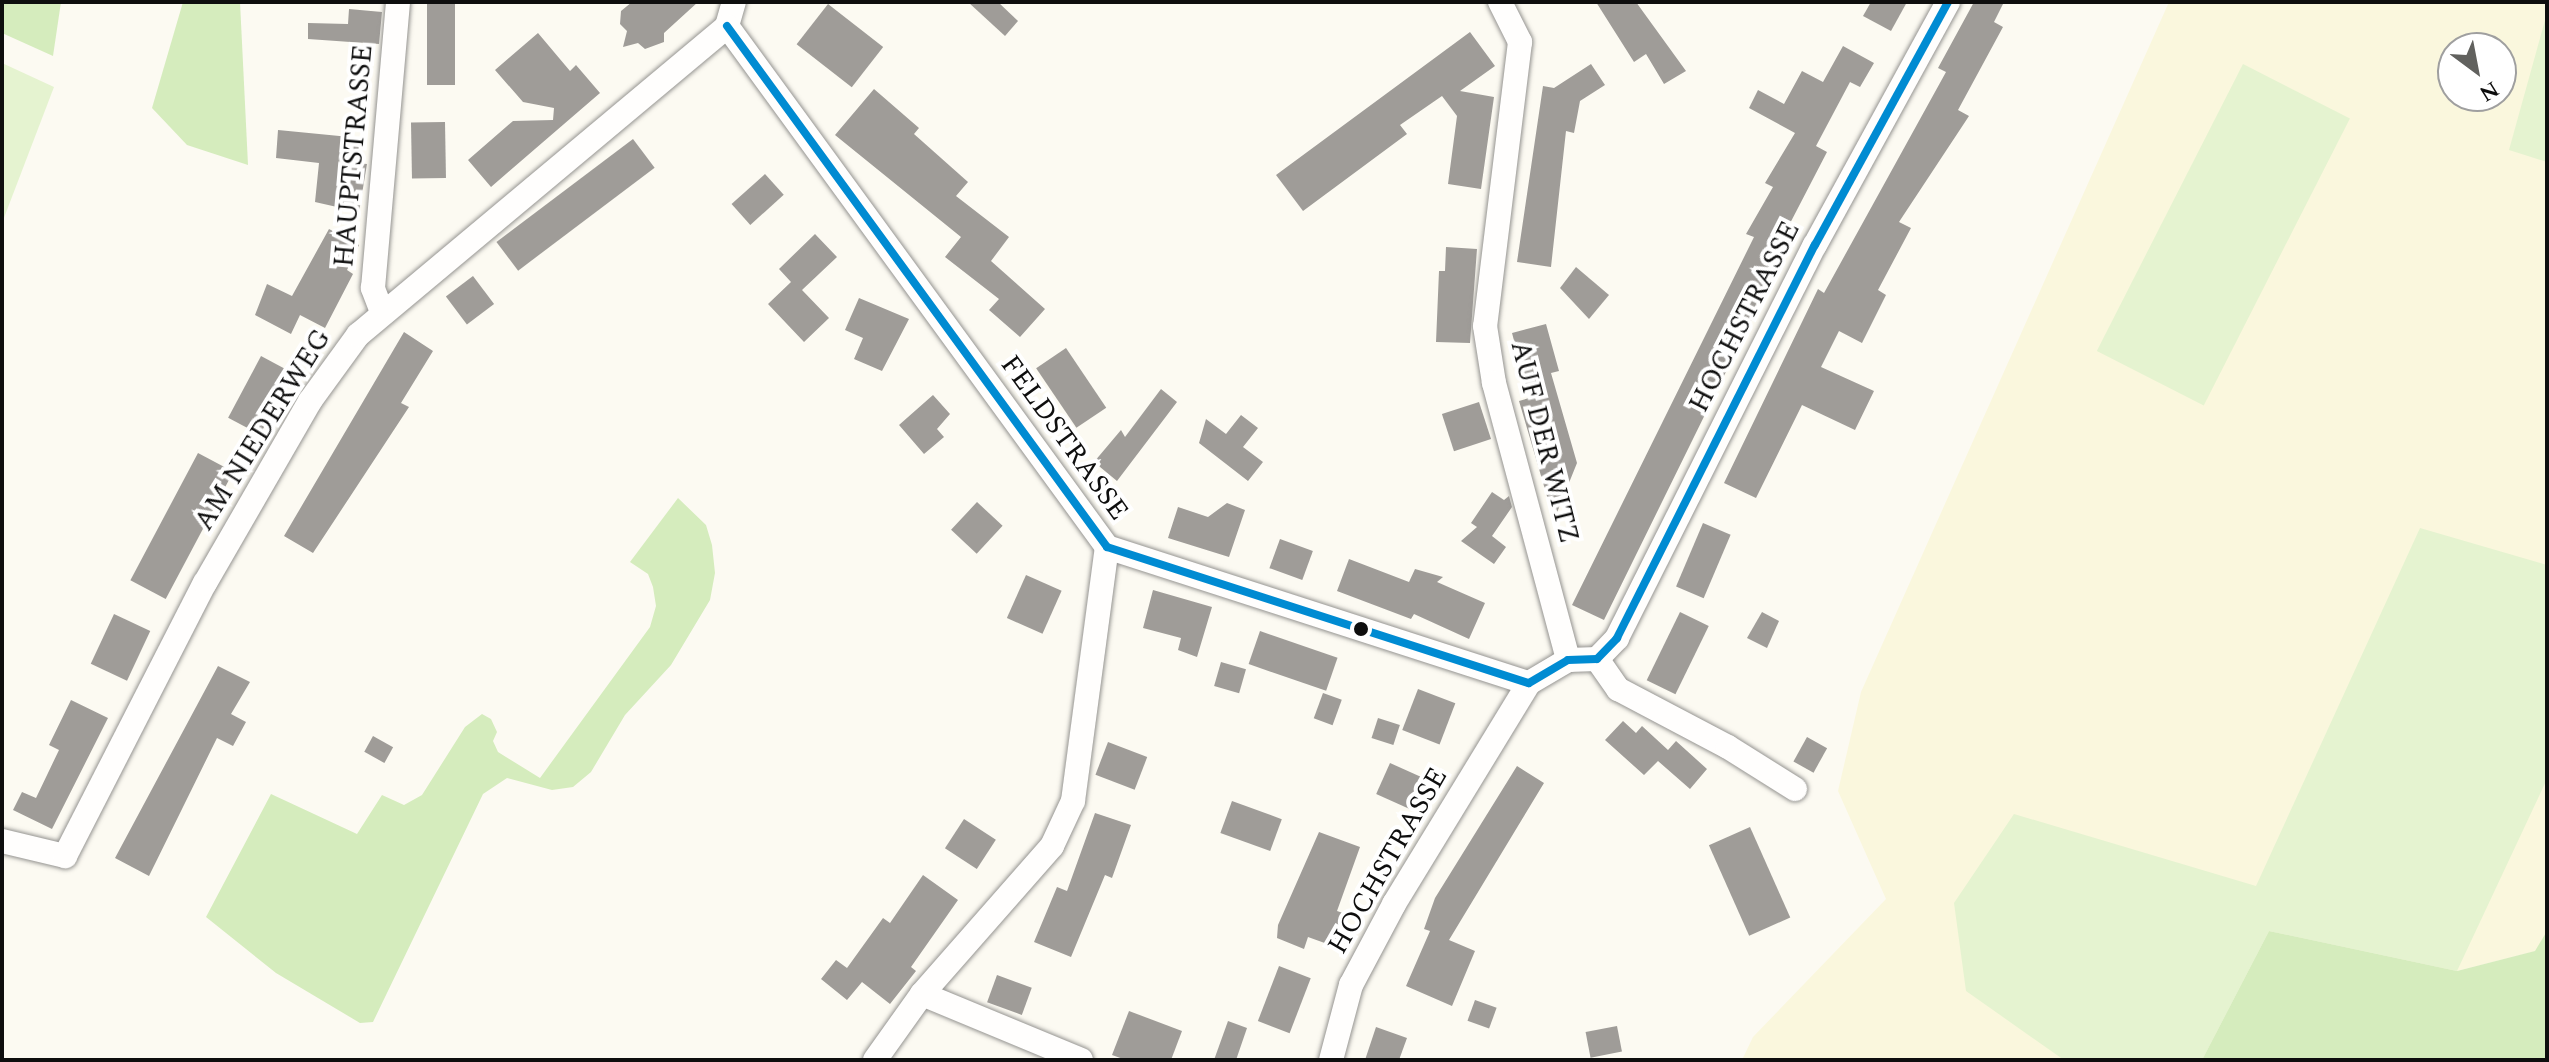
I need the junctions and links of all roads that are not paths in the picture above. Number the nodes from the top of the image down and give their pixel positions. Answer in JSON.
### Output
{"nodes":[{"id":1,"x":398,"y":2,"type":"edge"},
{"id":2,"x":734,"y":2,"type":"edge"},
{"id":3,"x":1500,"y":2,"type":"edge"},
{"id":4,"x":1948,"y":2,"type":"edge"},
{"id":5,"x":727,"y":26,"type":"junction"},
{"id":6,"x":382,"y":312,"type":"junction"},
{"id":7,"x":1107,"y":547,"type":"junction"},
{"id":8,"x":1597,"y":659,"type":"junction"},
{"id":9,"x":1568,"y":660,"type":"junction"},
{"id":10,"x":1529,"y":683,"type":"junction"},
{"id":11,"x":1795,"y":789,"type":"dead end"},
{"id":12,"x":2,"y":841,"type":"edge"},
{"id":13,"x":922,"y":994,"type":"junction"},
{"id":14,"x":875,"y":1060,"type":"edge"},
{"id":15,"x":1081,"y":1060,"type":"edge"},
{"id":16,"x":1331,"y":1060,"type":"edge"}],
"edges":[{"from":1,"to":6,"type":"street","name":"HAUPTSTRASSE"},
{"from":2,"to":5,"type":"street"},
{"from":3,"to":9,"type":"street","name":"AUF DER WITZ"},
{"from":4,"to":8,"type":"street","name":"HOCHSTRASSE"},
{"from":5,"to":6,"type":"street","name":"AM NIEDERWEG"},
{"from":5,"to":7,"type":"street","name":"FELDSTRASSE"},
{"from":6,"to":12,"type":"street","name":"AM NIEDERWEG"},
{"from":7,"to":10,"type":"street","name":"FELDSTRASSE"},
{"from":7,"to":13,"type":"street"},
{"from":8,"to":9,"type":"street","name":"HOCHSTRASSE"},
{"from":8,"to":11,"type":"street"},
{"from":9,"to":10,"type":"street","name":"HOCHSTRASSE"},
{"from":10,"to":16,"type":"street","name":"HOCHSTRASSE"},
{"from":13,"to":14,"type":"street"},
{"from":13,"to":15,"type":"street"}]}
